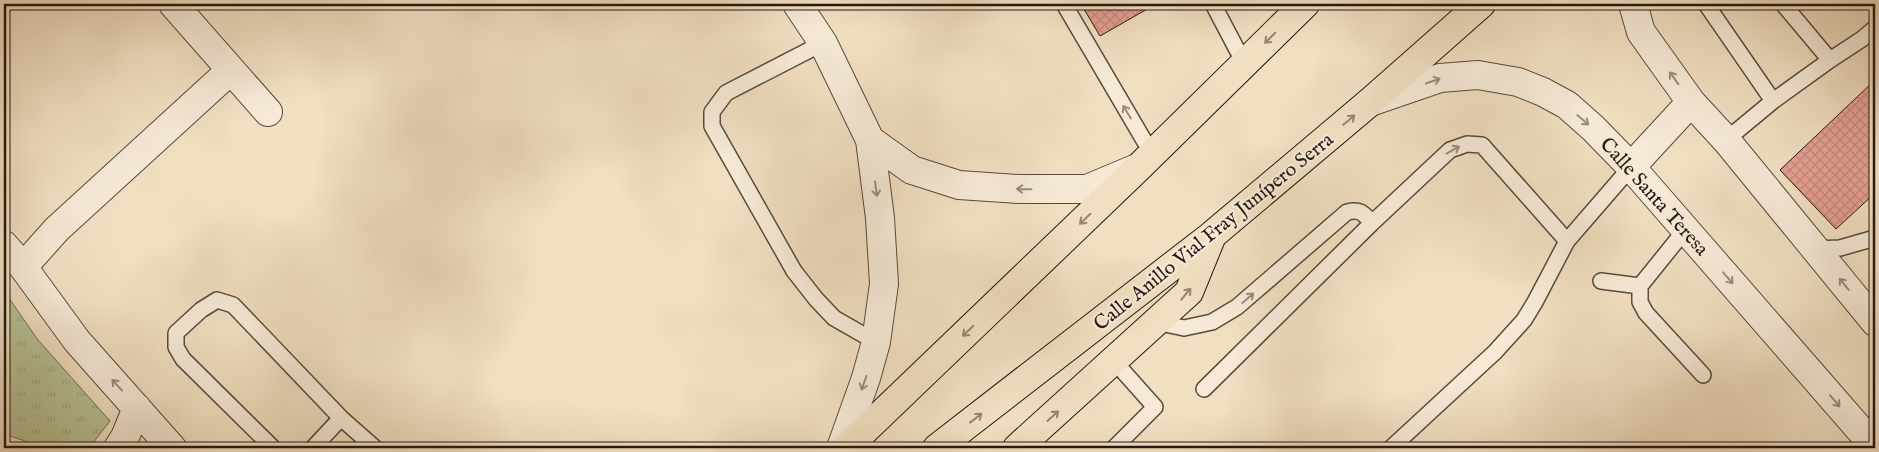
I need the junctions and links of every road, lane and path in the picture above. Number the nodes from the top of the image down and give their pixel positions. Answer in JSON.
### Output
{"nodes":[{"id":1,"x":173,"y":4,"type":"edge"},
{"id":2,"x":797,"y":4,"type":"edge"},
{"id":3,"x":1064,"y":4,"type":"edge"},
{"id":4,"x":1213,"y":4,"type":"edge"},
{"id":5,"x":1304,"y":4,"type":"edge"},
{"id":6,"x":1481,"y":4,"type":"edge"},
{"id":7,"x":1633,"y":4,"type":"edge"},
{"id":8,"x":1706,"y":4,"type":"edge"},
{"id":9,"x":1783,"y":4,"type":"edge"},
{"id":10,"x":1875,"y":28,"type":"edge"},
{"id":11,"x":823,"y":43,"type":"junction"},
{"id":12,"x":1830,"y":60,"type":"junction"},
{"id":13,"x":1244,"y":63,"type":"junction"},
{"id":14,"x":232,"y":70,"type":"junction"},
{"id":15,"x":1773,"y":101,"type":"junction"},
{"id":16,"x":1370,"y":102,"type":"junction"},
{"id":17,"x":1691,"y":102,"type":"junction"},
{"id":18,"x":268,"y":112,"type":"dead end"},
{"id":19,"x":870,"y":140,"type":"junction"},
{"id":20,"x":1726,"y":140,"type":"junction"},
{"id":21,"x":1145,"y":160,"type":"junction"},
{"id":22,"x":1631,"y":167,"type":"junction"},
{"id":23,"x":1372,"y":222,"type":"junction"},
{"id":24,"x":1686,"y":229,"type":"junction"},
{"id":25,"x":1211,"y":236,"type":"junction"},
{"id":26,"x":1875,"y":238,"type":"edge"},
{"id":27,"x":1567,"y":241,"type":"junction"},
{"id":28,"x":4,"y":245,"type":"edge"},
{"id":29,"x":1815,"y":249,"type":"junction"},
{"id":30,"x":23,"y":267,"type":"junction"},
{"id":31,"x":1601,"y":281,"type":"dead end"},
{"id":32,"x":1640,"y":286,"type":"junction"},
{"id":33,"x":1156,"y":322,"type":"junction"},
{"id":34,"x":1875,"y":322,"type":"edge"},
{"id":35,"x":876,"y":342,"type":"junction"},
{"id":36,"x":1114,"y":361,"type":"junction"},
{"id":37,"x":1703,"y":375,"type":"dead end"},
{"id":38,"x":1204,"y":389,"type":"dead end"},
{"id":39,"x":137,"y":408,"type":"junction"},
{"id":40,"x":341,"y":418,"type":"junction"},
{"id":41,"x":1875,"y":447,"type":"edge"},
{"id":42,"x":118,"y":448,"type":"edge"},
{"id":43,"x":172,"y":448,"type":"edge"},
{"id":44,"x":273,"y":448,"type":"edge"},
{"id":45,"x":313,"y":448,"type":"edge"},
{"id":46,"x":375,"y":448,"type":"edge"},
{"id":47,"x":841,"y":448,"type":"edge"},
{"id":48,"x":846,"y":448,"type":"edge"},
{"id":49,"x":937,"y":448,"type":"edge"},
{"id":50,"x":1017,"y":448,"type":"edge"},
{"id":51,"x":1114,"y":448,"type":"edge"},
{"id":52,"x":1391,"y":448,"type":"edge"}],
"edges":[{"from":1,"to":14,"type":"street"},
{"from":2,"to":11,"type":"street"},
{"from":21,"to":3,"type":"lane","one_way":true},
{"from":4,"to":13,"type":"lane"},
{"from":5,"to":13,"type":"highway","one_way":true},
{"from":6,"to":16,"type":"highway","name":"Calle Anillo Vial Fray Junípero Serra"},
{"from":17,"to":7,"type":"street","one_way":true},
{"from":8,"to":15,"type":"lane"},
{"from":9,"to":12,"type":"lane"},
{"from":10,"to":12,"type":"lane"},
{"from":11,"to":19,"type":"street"},
{"from":11,"to":35,"type":"lane"},
{"from":12,"to":15,"type":"lane"},
{"from":13,"to":21,"type":"highway"},
{"from":14,"to":18,"type":"street"},
{"from":14,"to":30,"type":"street"},
{"from":15,"to":20,"type":"lane"},
{"from":16,"to":22,"type":"street","name":"Calle Santa Teresa","one_way":true},
{"from":25,"to":16,"type":"highway","name":"Calle Anillo Vial Fray Junípero Serra","one_way":true},
{"from":17,"to":20,"type":"street"},
{"from":17,"to":22,"type":"street"},
{"from":21,"to":19,"type":"street","one_way":true},
{"from":19,"to":35,"type":"street","one_way":true},
{"from":20,"to":29,"type":"street"},
{"from":21,"to":48,"type":"highway","one_way":true},
{"from":22,"to":24,"type":"street","name":"Calle Santa Teresa"},
{"from":22,"to":27,"type":"lane"},
{"from":23,"to":27,"type":"lane","one_way":true},
{"from":33,"to":23,"type":"lane","one_way":true},
{"from":23,"to":38,"type":"lane"},
{"from":24,"to":32,"type":"lane"},
{"from":24,"to":41,"type":"street","name":"Calle Santa Teresa","one_way":true},
{"from":33,"to":25,"type":"highway","one_way":true},
{"from":49,"to":25,"type":"highway","name":"Calle Anillo Vial Fray Junípero Serra","one_way":true},
{"from":26,"to":29,"type":"lane"},
{"from":27,"to":52,"type":"lane"},
{"from":28,"to":30,"type":"street"},
{"from":34,"to":29,"type":"street","one_way":true},
{"from":39,"to":30,"type":"street","one_way":true},
{"from":31,"to":32,"type":"lane"},
{"from":32,"to":37,"type":"lane"},
{"from":33,"to":36,"type":"highway"},
{"from":35,"to":47,"type":"street","one_way":true},
{"from":50,"to":36,"type":"highway","one_way":true},
{"from":36,"to":51,"type":"lane"},
{"from":39,"to":42,"type":"street"},
{"from":39,"to":43,"type":"street"},
{"from":40,"to":44,"type":"lane"},
{"from":40,"to":45,"type":"lane"},
{"from":40,"to":46,"type":"lane"}]}
